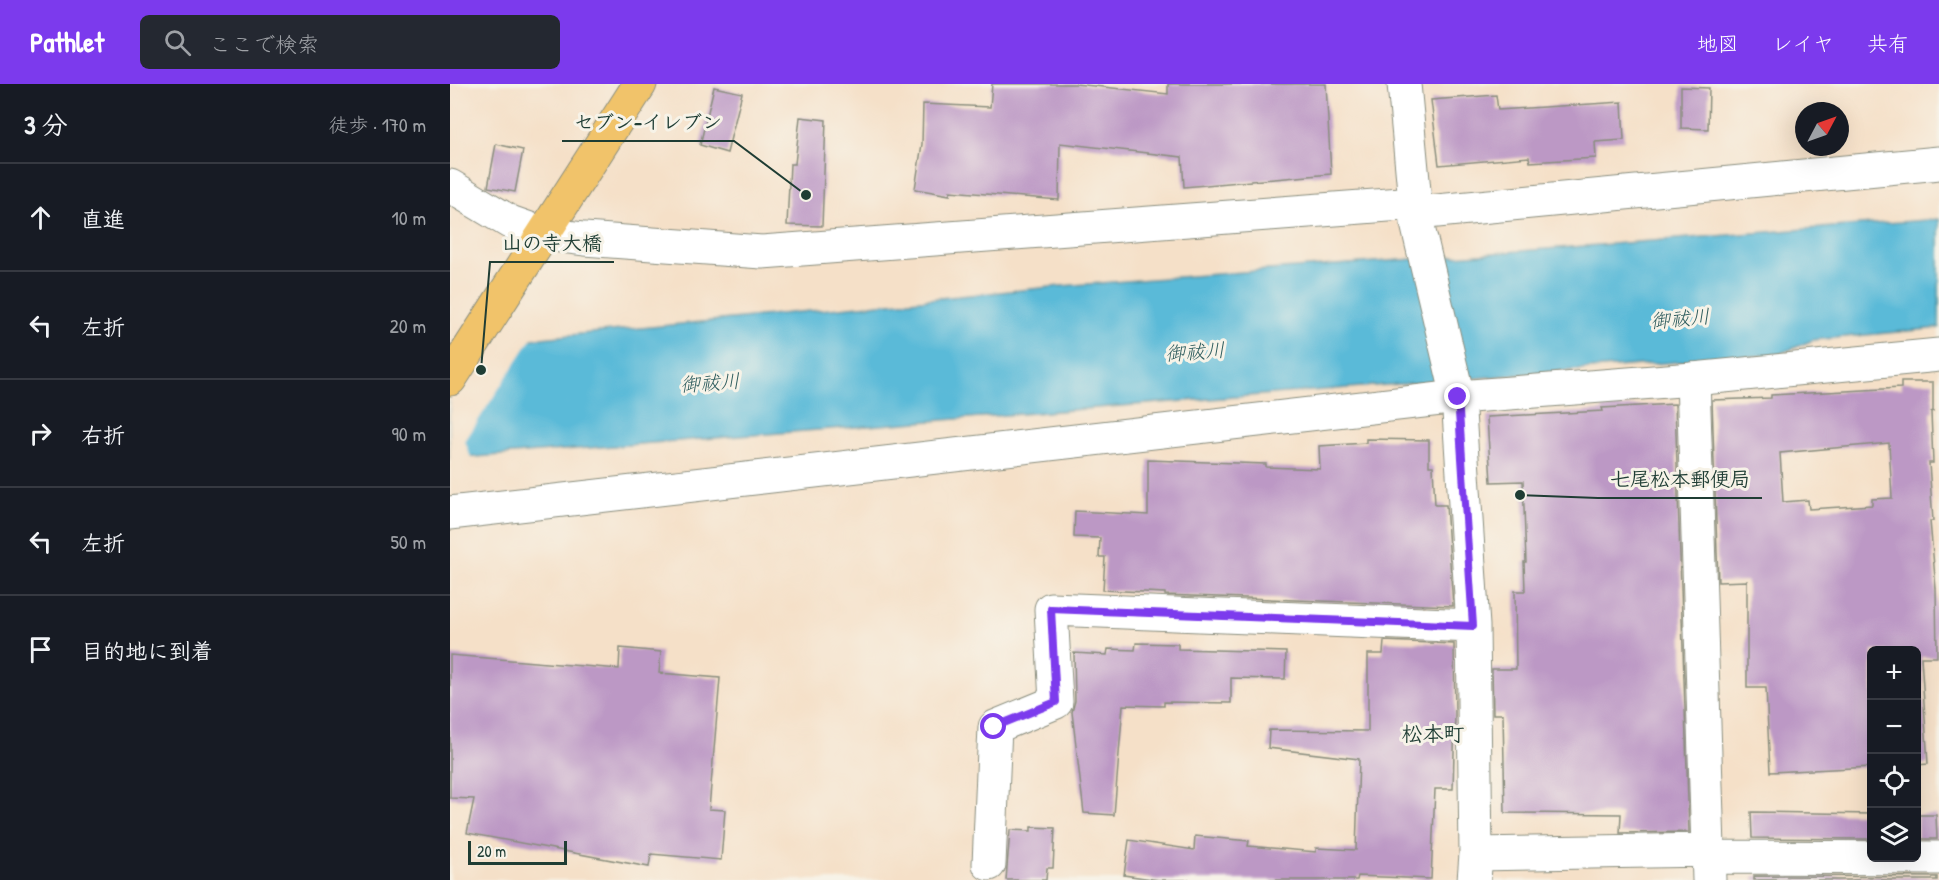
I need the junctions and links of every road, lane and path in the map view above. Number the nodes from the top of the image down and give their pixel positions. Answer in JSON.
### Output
{"nodes":[{"id":1,"x":640,"y":84,"type":"edge"},
{"id":2,"x":1404,"y":84,"type":"edge"},
{"id":3,"x":1939,"y":163,"type":"edge"},
{"id":4,"x":450,"y":186,"type":"edge"},
{"id":5,"x":1416,"y":213,"type":"junction"},
{"id":6,"x":544,"y":234,"type":"junction"},
{"id":7,"x":1939,"y":355,"type":"edge"},
{"id":8,"x":450,"y":379,"type":"edge"},
{"id":9,"x":1693,"y":379,"type":"junction"},
{"id":10,"x":1458,"y":397,"type":"junction"},
{"id":11,"x":450,"y":513,"type":"edge"},
{"id":12,"x":1473,"y":626,"type":"junction"},
{"id":13,"x":1939,"y":858,"type":"edge"},
{"id":14,"x":1709,"y":862,"type":"edge"},
{"id":15,"x":989,"y":864,"type":"dead end"},
{"id":16,"x":1475,"y":867,"type":"edge"}],
"edges":[{"from":1,"to":6,"type":"main road"},
{"from":2,"to":5,"type":"street"},
{"from":3,"to":5,"type":"street"},
{"from":4,"to":6,"type":"street"},
{"from":5,"to":6,"type":"street"},
{"from":5,"to":10,"type":"street"},
{"from":6,"to":8,"type":"main road"},
{"from":7,"to":9,"type":"street"},
{"from":9,"to":10,"type":"street"},
{"from":9,"to":14,"type":"street"},
{"from":10,"to":11,"type":"street"},
{"from":10,"to":12,"type":"street"},
{"from":12,"to":15,"type":"street"},
{"from":12,"to":16,"type":"street"},
{"from":13,"to":14,"type":"street"},
{"from":14,"to":16,"type":"street"}]}
